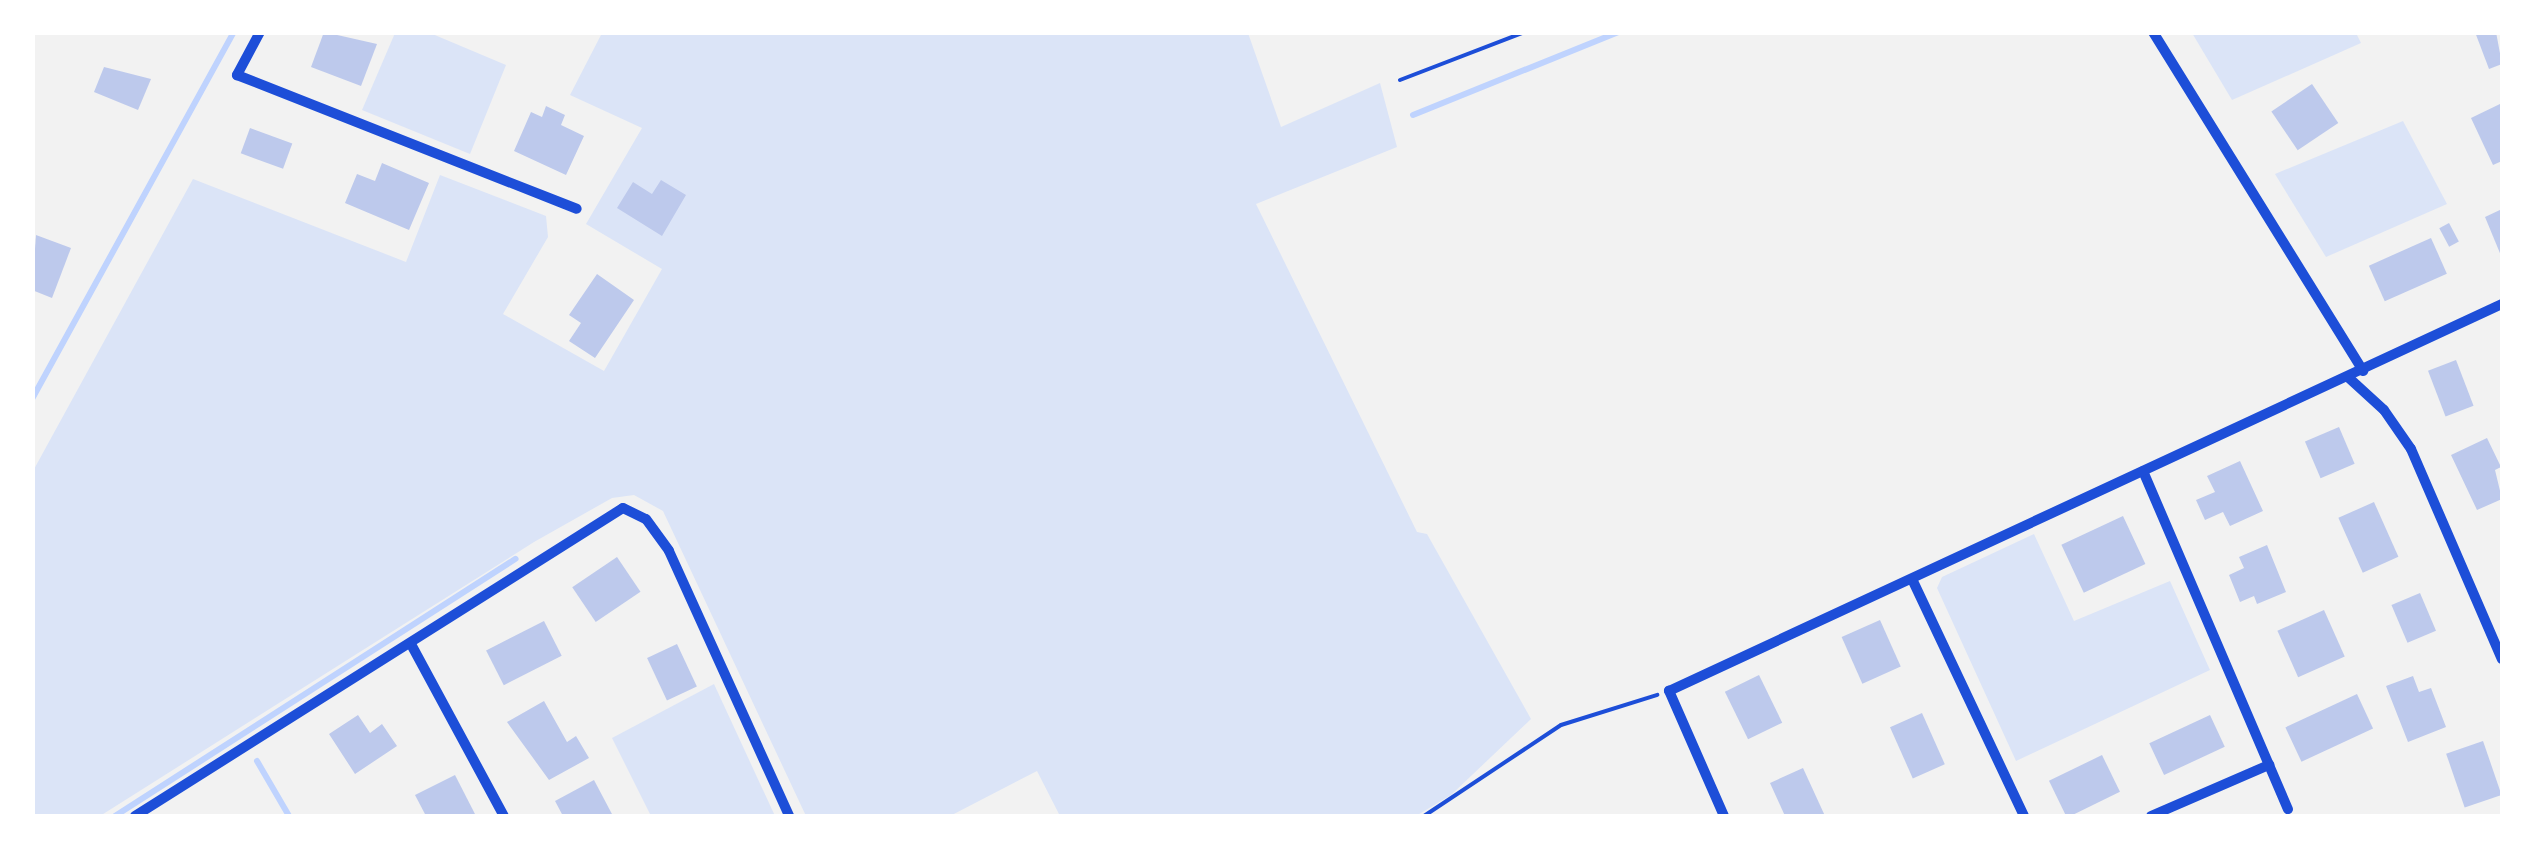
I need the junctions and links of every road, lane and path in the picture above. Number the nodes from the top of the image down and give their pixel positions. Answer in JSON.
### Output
{"nodes":[{"id":1,"x":260,"y":32,"type":"edge"},
{"id":2,"x":1525,"y":32,"type":"edge"},
{"id":3,"x":2153,"y":32,"type":"edge"},
{"id":4,"x":1400,"y":80,"type":"dead end"},
{"id":5,"x":577,"y":208,"type":"dead end"},
{"id":6,"x":2502,"y":304,"type":"edge"},
{"id":7,"x":2362,"y":371,"type":"junction"},
{"id":8,"x":2348,"y":378,"type":"junction"},
{"id":9,"x":2144,"y":471,"type":"junction"},
{"id":10,"x":1912,"y":579,"type":"junction"},
{"id":11,"x":412,"y":646,"type":"junction"},
{"id":12,"x":2502,"y":659,"type":"edge"},
{"id":13,"x":1668,"y":691,"type":"junction"},
{"id":14,"x":2268,"y":765,"type":"junction"},
{"id":15,"x":2288,"y":809,"type":"dead end"},
{"id":16,"x":135,"y":816,"type":"edge"},
{"id":17,"x":504,"y":816,"type":"edge"},
{"id":18,"x":789,"y":816,"type":"edge"},
{"id":19,"x":1424,"y":816,"type":"edge"},
{"id":20,"x":1724,"y":816,"type":"edge"},
{"id":21,"x":2024,"y":816,"type":"edge"},
{"id":22,"x":2151,"y":816,"type":"edge"}],
"edges":[{"from":1,"to":5,"type":"street"},
{"from":2,"to":4,"type":"path"},
{"from":3,"to":7,"type":"street"},
{"from":6,"to":7,"type":"street"},
{"from":7,"to":8,"type":"street"},
{"from":8,"to":9,"type":"street"},
{"from":8,"to":12,"type":"street"},
{"from":9,"to":10,"type":"street"},
{"from":9,"to":14,"type":"street"},
{"from":10,"to":13,"type":"street"},
{"from":10,"to":21,"type":"street"},
{"from":11,"to":16,"type":"street"},
{"from":11,"to":17,"type":"street"},
{"from":11,"to":18,"type":"street"},
{"from":13,"to":19,"type":"path"},
{"from":13,"to":20,"type":"street"},
{"from":14,"to":15,"type":"street"},
{"from":14,"to":22,"type":"street"}]}
